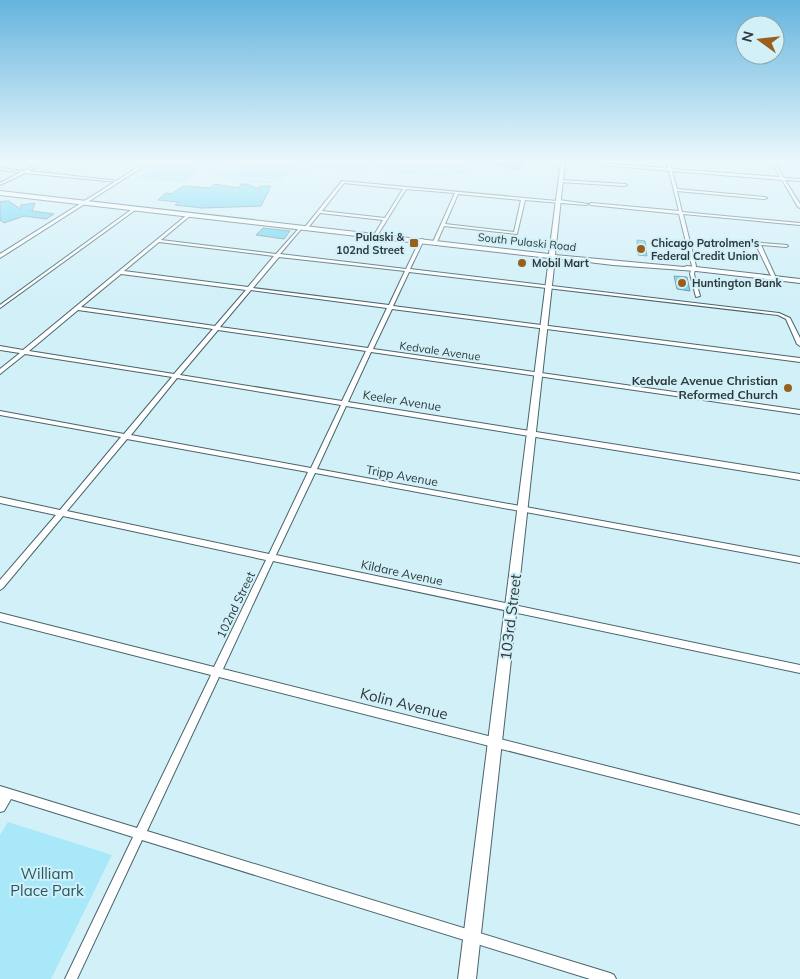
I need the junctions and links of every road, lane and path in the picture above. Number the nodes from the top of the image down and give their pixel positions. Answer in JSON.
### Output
{"nodes":[{"id":1,"x":78,"y":207,"type":"edge"},
{"id":2,"x":122,"y":207,"type":"edge"},
{"id":3,"x":323,"y":207,"type":"edge"},
{"id":4,"x":394,"y":207,"type":"edge"},
{"id":5,"x":451,"y":207,"type":"edge"},
{"id":6,"x":521,"y":207,"type":"edge"},
{"id":7,"x":558,"y":207,"type":"edge"},
{"id":8,"x":616,"y":207,"type":"edge"},
{"id":9,"x":679,"y":207,"type":"edge"},
{"id":10,"x":136,"y":208,"type":"junction"},
{"id":11,"x":319,"y":212,"type":"junction"},
{"id":12,"x":681,"y":213,"type":"junction"},
{"id":13,"x":189,"y":214,"type":"junction"},
{"id":14,"x":386,"y":219,"type":"junction"},
{"id":15,"x":800,"y":224,"type":"edge"},
{"id":16,"x":442,"y":225,"type":"junction"},
{"id":17,"x":303,"y":227,"type":"junction"},
{"id":18,"x":376,"y":235,"type":"junction"},
{"id":19,"x":422,"y":240,"type":"junction"},
{"id":20,"x":157,"y":241,"type":"junction"},
{"id":21,"x":435,"y":242,"type":"junction"},
{"id":22,"x":740,"y":242,"type":"dead end"},
{"id":23,"x":758,"y":244,"type":"junction"},
{"id":24,"x":786,"y":246,"type":"dead end"},
{"id":25,"x":278,"y":255,"type":"junction"},
{"id":26,"x":553,"y":255,"type":"junction"},
{"id":27,"x":0,"y":256,"type":"edge"},
{"id":28,"x":693,"y":270,"type":"junction"},
{"id":29,"x":408,"y":271,"type":"junction"},
{"id":30,"x":120,"y":272,"type":"junction"},
{"id":31,"x":774,"y":278,"type":"junction"},
{"id":32,"x":800,"y":281,"type":"edge"},
{"id":33,"x":549,"y":287,"type":"junction"},
{"id":34,"x":250,"y":289,"type":"junction"},
{"id":35,"x":698,"y":296,"type":"dead end"},
{"id":36,"x":0,"y":307,"type":"edge"},
{"id":37,"x":391,"y":307,"type":"junction"},
{"id":38,"x":77,"y":308,"type":"junction"},
{"id":39,"x":544,"y":327,"type":"junction"},
{"id":40,"x":216,"y":328,"type":"junction"},
{"id":41,"x":800,"y":344,"type":"edge"},
{"id":42,"x":0,"y":348,"type":"edge"},
{"id":43,"x":370,"y":351,"type":"junction"},
{"id":44,"x":24,"y":352,"type":"junction"},
{"id":45,"x":800,"y":360,"type":"edge"},
{"id":46,"x":0,"y":372,"type":"edge"},
{"id":47,"x":539,"y":375,"type":"junction"},
{"id":48,"x":176,"y":376,"type":"junction"},
{"id":49,"x":345,"y":404,"type":"junction"},
{"id":50,"x":0,"y":412,"type":"edge"},
{"id":51,"x":800,"y":412,"type":"edge"},
{"id":52,"x":532,"y":434,"type":"junction"},
{"id":53,"x":126,"y":437,"type":"junction"},
{"id":54,"x":314,"y":471,"type":"junction"},
{"id":55,"x":800,"y":477,"type":"edge"},
{"id":56,"x":0,"y":500,"type":"edge"},
{"id":57,"x":523,"y":509,"type":"junction"},
{"id":58,"x":62,"y":513,"type":"junction"},
{"id":59,"x":273,"y":558,"type":"junction"},
{"id":60,"x":800,"y":560,"type":"edge"},
{"id":61,"x":0,"y":586,"type":"edge"},
{"id":62,"x":512,"y":609,"type":"junction"},
{"id":63,"x":0,"y":617,"type":"edge"},
{"id":64,"x":800,"y":669,"type":"edge"},
{"id":65,"x":217,"y":672,"type":"junction"},
{"id":66,"x":496,"y":743,"type":"junction"},
{"id":67,"x":4,"y":792,"type":"edge"},
{"id":68,"x":0,"y":807,"type":"edge"},
{"id":69,"x":800,"y":820,"type":"edge"},
{"id":70,"x":140,"y":834,"type":"junction"},
{"id":71,"x":472,"y":937,"type":"junction"},
{"id":72,"x":71,"y":979,"type":"edge"},
{"id":73,"x":467,"y":979,"type":"edge"},
{"id":74,"x":610,"y":979,"type":"edge"}],
"edges":[{"from":1,"to":27,"type":"street"},
{"from":2,"to":10,"type":"main road","name":"South Pulaski Road"},
{"from":3,"to":11,"type":"street"},
{"from":4,"to":14,"type":"street"},
{"from":5,"to":16,"type":"street"},
{"from":6,"to":16,"type":"street"},
{"from":7,"to":26,"type":"main road","name":"103rd Street"},
{"from":8,"to":12,"type":"street"},
{"from":9,"to":12,"type":"street"},
{"from":10,"to":13,"type":"main road","name":"South Pulaski Road"},
{"from":10,"to":36,"type":"street"},
{"from":11,"to":14,"type":"street"},
{"from":11,"to":17,"type":"street"},
{"from":12,"to":15,"type":"street"},
{"from":12,"to":28,"type":"street"},
{"from":13,"to":17,"type":"main road","name":"South Pulaski Road"},
{"from":13,"to":20,"type":"street"},
{"from":14,"to":18,"type":"street"},
{"from":16,"to":21,"type":"street"},
{"from":17,"to":18,"type":"main road","name":"South Pulaski Road"},
{"from":17,"to":25,"type":"street"},
{"from":18,"to":19,"type":"main road","name":"South Pulaski Road"},
{"from":19,"to":21,"type":"main road","name":"South Pulaski Road"},
{"from":19,"to":29,"type":"street","name":"102nd Street"},
{"from":20,"to":25,"type":"street"},
{"from":20,"to":30,"type":"street"},
{"from":21,"to":26,"type":"main road","name":"South Pulaski Road"},
{"from":22,"to":23,"type":"street"},
{"from":23,"to":24,"type":"street"},
{"from":23,"to":31,"type":"street"},
{"from":25,"to":29,"type":"street"},
{"from":25,"to":34,"type":"street"},
{"from":26,"to":28,"type":"main road","name":"South Pulaski Road"},
{"from":26,"to":33,"type":"main road","name":"103rd Street"},
{"from":28,"to":31,"type":"main road","name":"South Pulaski Road"},
{"from":28,"to":35,"type":"street"},
{"from":29,"to":33,"type":"street"},
{"from":29,"to":37,"type":"street","name":"102nd Street"},
{"from":30,"to":34,"type":"street"},
{"from":30,"to":38,"type":"street"},
{"from":31,"to":32,"type":"main road","name":"South Pulaski Road"},
{"from":33,"to":39,"type":"main road","name":"103rd Street"},
{"from":33,"to":41,"type":"street"},
{"from":34,"to":37,"type":"street"},
{"from":34,"to":40,"type":"street"},
{"from":37,"to":39,"type":"street"},
{"from":37,"to":43,"type":"street","name":"102nd Street"},
{"from":38,"to":40,"type":"street","name":"Kedvale Avenue"},
{"from":38,"to":44,"type":"street"},
{"from":39,"to":45,"type":"street"},
{"from":39,"to":47,"type":"main road","name":"103rd Street"},
{"from":40,"to":43,"type":"street","name":"Kedvale Avenue"},
{"from":40,"to":48,"type":"street"},
{"from":42,"to":44,"type":"street","name":"Keeler Avenue"},
{"from":43,"to":47,"type":"street","name":"Kedvale Avenue"},
{"from":43,"to":49,"type":"street","name":"102nd Street"},
{"from":44,"to":46,"type":"street"},
{"from":44,"to":48,"type":"street","name":"Keeler Avenue"},
{"from":47,"to":51,"type":"street","name":"Kedvale Avenue"},
{"from":47,"to":52,"type":"main road","name":"103rd Street"},
{"from":48,"to":49,"type":"street","name":"Keeler Avenue"},
{"from":48,"to":53,"type":"street"},
{"from":49,"to":52,"type":"street","name":"Keeler Avenue"},
{"from":49,"to":54,"type":"street","name":"102nd Street"},
{"from":50,"to":53,"type":"street","name":"Tripp Avenue"},
{"from":52,"to":55,"type":"street","name":"Keeler Avenue"},
{"from":52,"to":57,"type":"main road","name":"103rd Street"},
{"from":53,"to":54,"type":"street","name":"Tripp Avenue"},
{"from":53,"to":58,"type":"street"},
{"from":54,"to":57,"type":"street","name":"Tripp Avenue"},
{"from":54,"to":59,"type":"street","name":"102nd Street"},
{"from":56,"to":58,"type":"street","name":"Kildare Avenue"},
{"from":57,"to":60,"type":"street","name":"Tripp Avenue"},
{"from":57,"to":62,"type":"main road","name":"103rd Street"},
{"from":58,"to":59,"type":"street","name":"Kildare Avenue"},
{"from":58,"to":61,"type":"street"},
{"from":59,"to":62,"type":"street","name":"Kildare Avenue"},
{"from":59,"to":65,"type":"street","name":"102nd Street"},
{"from":62,"to":64,"type":"street","name":"Kildare Avenue"},
{"from":62,"to":66,"type":"main road","name":"103rd Street"},
{"from":63,"to":65,"type":"street","name":"Kolin Avenue"},
{"from":65,"to":66,"type":"street","name":"Kolin Avenue"},
{"from":65,"to":70,"type":"street","name":"102nd Street"},
{"from":66,"to":69,"type":"street","name":"Kolin Avenue"},
{"from":66,"to":71,"type":"main road","name":"103rd Street"},
{"from":67,"to":68,"type":"street"},
{"from":67,"to":70,"type":"street"},
{"from":70,"to":71,"type":"street"},
{"from":70,"to":72,"type":"street","name":"102nd Street"},
{"from":71,"to":73,"type":"main road","name":"103rd Street"},
{"from":71,"to":74,"type":"street"}]}
